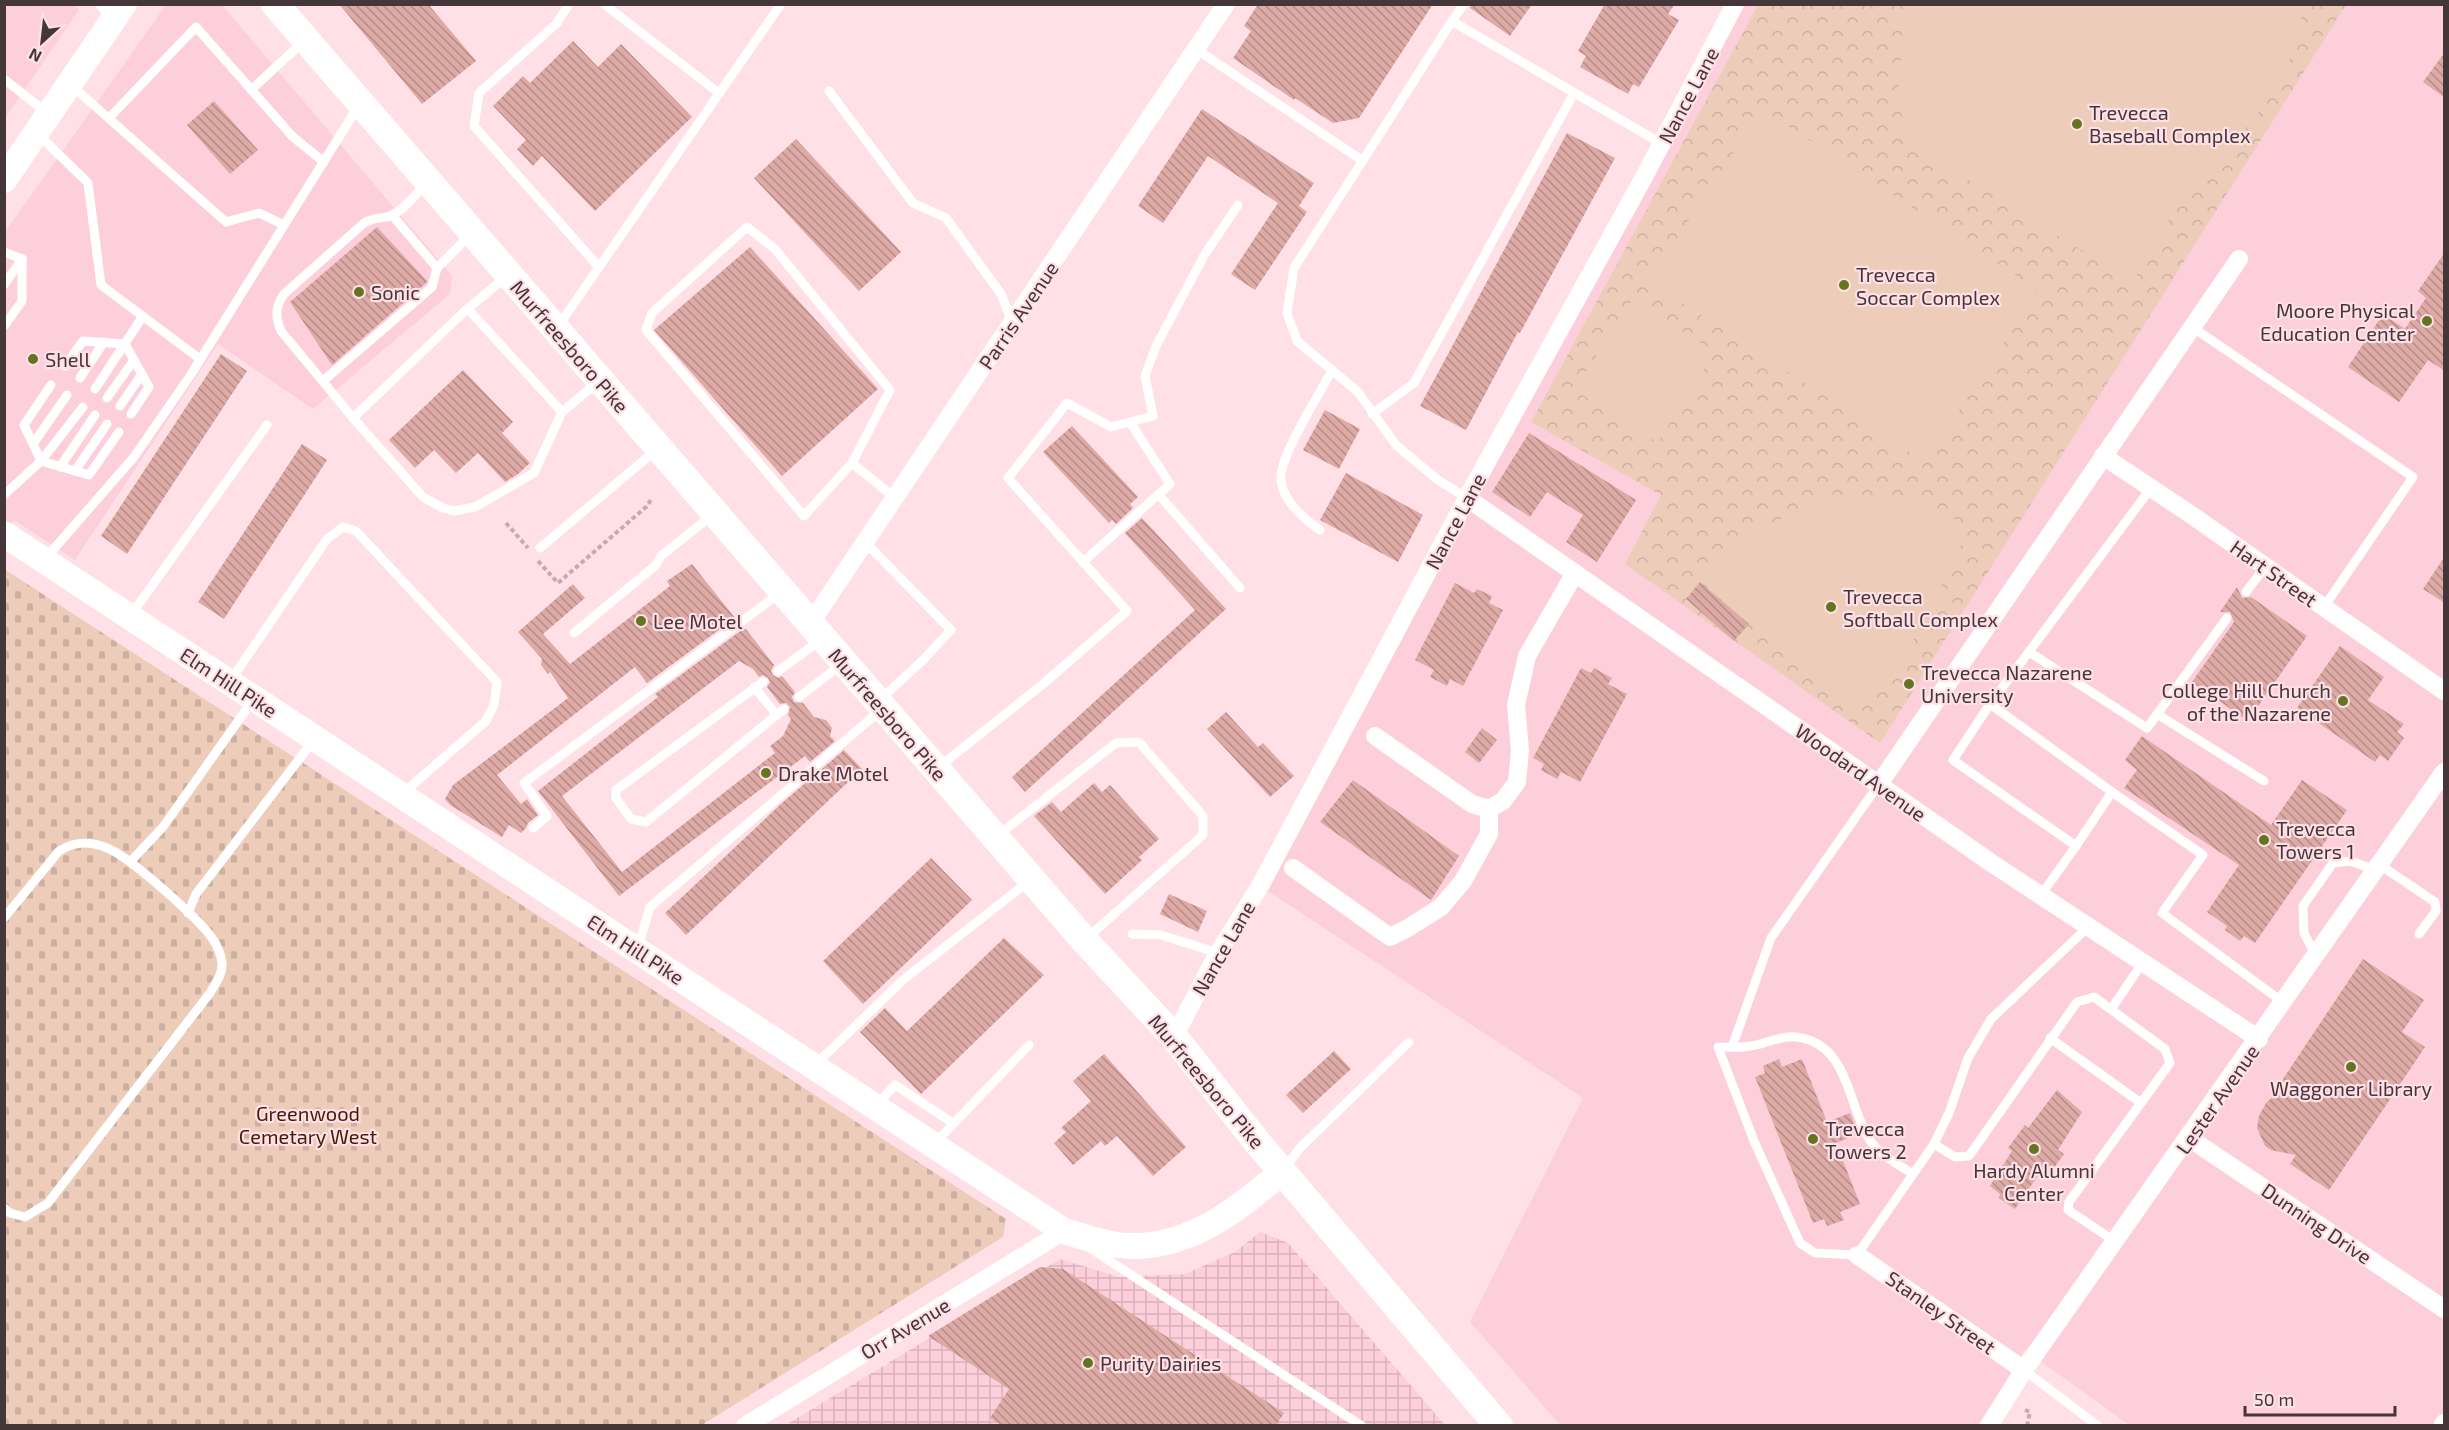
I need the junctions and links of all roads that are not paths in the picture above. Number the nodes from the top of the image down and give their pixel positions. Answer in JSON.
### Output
{"nodes":[{"id":1,"x":275,"y":4,"type":"edge"},
{"id":2,"x":568,"y":4,"type":"edge"},
{"id":3,"x":604,"y":4,"type":"edge"},
{"id":4,"x":781,"y":4,"type":"edge"},
{"id":5,"x":1226,"y":4,"type":"edge"},
{"id":6,"x":1464,"y":4,"type":"edge"},
{"id":7,"x":1735,"y":4,"type":"edge"},
{"id":8,"x":112,"y":9,"type":"edge"},
{"id":9,"x":1452,"y":21,"type":"junction"},
{"id":10,"x":306,"y":40,"type":"junction"},
{"id":11,"x":1196,"y":49,"type":"junction"},
{"id":12,"x":4,"y":79,"type":"edge"},
{"id":13,"x":69,"y":84,"type":"junction"},
{"id":14,"x":251,"y":90,"type":"junction"},
{"id":15,"x":829,"y":91,"type":"dead end"},
{"id":16,"x":720,"y":93,"type":"junction"},
{"id":17,"x":1574,"y":93,"type":"junction"},
{"id":18,"x":360,"y":103,"type":"junction"},
{"id":19,"x":109,"y":118,"type":"junction"},
{"id":20,"x":43,"y":124,"type":"junction"},
{"id":21,"x":1662,"y":144,"type":"junction"},
{"id":22,"x":1363,"y":161,"type":"junction"},
{"id":23,"x":324,"y":162,"type":"junction"},
{"id":24,"x":6,"y":176,"type":"edge"},
{"id":25,"x":428,"y":182,"type":"junction"},
{"id":26,"x":1238,"y":204,"type":"dead end"},
{"id":27,"x":392,"y":215,"type":"junction"},
{"id":28,"x":284,"y":225,"type":"junction"},
{"id":29,"x":472,"y":233,"type":"junction"},
{"id":30,"x":4,"y":252,"type":"edge"},
{"id":31,"x":22,"y":259,"type":"junction"},
{"id":32,"x":2239,"y":259,"type":"dead end"},
{"id":33,"x":600,"y":267,"type":"junction"},
{"id":34,"x":437,"y":268,"type":"junction"},
{"id":35,"x":508,"y":274,"type":"junction"},
{"id":36,"x":4,"y":285,"type":"edge"},
{"id":37,"x":468,"y":309,"type":"junction"},
{"id":38,"x":143,"y":316,"type":"junction"},
{"id":39,"x":1012,"y":324,"type":"junction"},
{"id":40,"x":5,"y":325,"type":"edge"},
{"id":41,"x":2192,"y":327,"type":"junction"},
{"id":42,"x":556,"y":330,"type":"junction"},
{"id":43,"x":105,"y":342,"type":"junction"},
{"id":44,"x":125,"y":344,"type":"junction"},
{"id":45,"x":200,"y":359,"type":"junction"},
{"id":46,"x":134,"y":360,"type":"junction"},
{"id":47,"x":64,"y":366,"type":"dead end"},
{"id":48,"x":1332,"y":370,"type":"junction"},
{"id":49,"x":142,"y":374,"type":"junction"},
{"id":50,"x":80,"y":378,"type":"dead end"},
{"id":51,"x":599,"y":380,"type":"junction"},
{"id":52,"x":323,"y":381,"type":"junction"},
{"id":53,"x":51,"y":385,"type":"dead end"},
{"id":54,"x":95,"y":389,"type":"dead end"},
{"id":55,"x":67,"y":395,"type":"dead end"},
{"id":56,"x":107,"y":398,"type":"dead end"},
{"id":57,"x":120,"y":406,"type":"dead end"},
{"id":58,"x":83,"y":407,"type":"dead end"},
{"id":59,"x":562,"y":412,"type":"junction"},
{"id":60,"x":131,"y":414,"type":"dead end"},
{"id":61,"x":1372,"y":414,"type":"junction"},
{"id":62,"x":95,"y":415,"type":"dead end"},
{"id":63,"x":353,"y":418,"type":"junction"},
{"id":64,"x":1130,"y":422,"type":"junction"},
{"id":65,"x":107,"y":424,"type":"dead end"},
{"id":66,"x":267,"y":425,"type":"dead end"},
{"id":67,"x":119,"y":432,"type":"dead end"},
{"id":68,"x":33,"y":444,"type":"junction"},
{"id":69,"x":658,"y":448,"type":"junction"},
{"id":70,"x":2103,"y":456,"type":"junction"},
{"id":71,"x":41,"y":461,"type":"junction"},
{"id":72,"x":852,"y":463,"type":"junction"},
{"id":73,"x":60,"y":467,"type":"junction"},
{"id":74,"x":75,"y":471,"type":"junction"},
{"id":75,"x":2151,"y":488,"type":"junction"},
{"id":76,"x":4,"y":495,"type":"edge"},
{"id":77,"x":1159,"y":495,"type":"junction"},
{"id":78,"x":895,"y":498,"type":"junction"},
{"id":79,"x":1467,"y":498,"type":"junction"},
{"id":80,"x":714,"y":513,"type":"junction"},
{"id":81,"x":1320,"y":530,"type":"dead end"},
{"id":82,"x":4,"y":534,"type":"edge"},
{"id":83,"x":865,"y":542,"type":"junction"},
{"id":84,"x":538,"y":553,"type":"road end"},
{"id":85,"x":44,"y":560,"type":"junction"},
{"id":86,"x":1083,"y":562,"type":"junction"},
{"id":87,"x":2265,"y":567,"type":"junction"},
{"id":88,"x":1575,"y":573,"type":"junction"},
{"id":89,"x":1240,"y":588,"type":"dead end"},
{"id":90,"x":782,"y":591,"type":"junction"},
{"id":91,"x":2246,"y":592,"type":"dead end"},
{"id":92,"x":2324,"y":608,"type":"junction"},
{"id":93,"x":130,"y":617,"type":"junction"},
{"id":94,"x":2227,"y":618,"type":"dead end"},
{"id":95,"x":816,"y":631,"type":"junction"},
{"id":96,"x":574,"y":633,"type":"dead end"},
{"id":97,"x":2029,"y":652,"type":"junction"},
{"id":98,"x":843,"y":663,"type":"junction"},
{"id":99,"x":778,"y":671,"type":"dead end"},
{"id":100,"x":230,"y":682,"type":"junction"},
{"id":101,"x":763,"y":682,"type":"dead end"},
{"id":102,"x":754,"y":687,"type":"junction"},
{"id":103,"x":2445,"y":691,"type":"edge"},
{"id":104,"x":799,"y":697,"type":"dead end"},
{"id":105,"x":255,"y":699,"type":"junction"},
{"id":106,"x":1990,"y":704,"type":"junction"},
{"id":107,"x":880,"y":705,"type":"junction"},
{"id":108,"x":2157,"y":714,"type":"junction"},
{"id":109,"x":1375,"y":736,"type":"dead end"},
{"id":110,"x":315,"y":738,"type":"junction"},
{"id":111,"x":936,"y":770,"type":"junction"},
{"id":112,"x":2445,"y":772,"type":"edge"},
{"id":113,"x":2264,"y":782,"type":"dead end"},
{"id":114,"x":1879,"y":784,"type":"junction"},
{"id":115,"x":2112,"y":792,"type":"junction"},
{"id":116,"x":401,"y":795,"type":"junction"},
{"id":117,"x":1489,"y":809,"type":"junction"},
{"id":118,"x":533,"y":828,"type":"dead end"},
{"id":119,"x":995,"y":837,"type":"junction"},
{"id":120,"x":2076,"y":846,"type":"junction"},
{"id":121,"x":130,"y":861,"type":"junction"},
{"id":122,"x":2378,"y":867,"type":"junction"},
{"id":123,"x":1293,"y":868,"type":"dead end"},
{"id":124,"x":1031,"y":879,"type":"junction"},
{"id":125,"x":2041,"y":895,"type":"junction"},
{"id":126,"x":188,"y":913,"type":"junction"},
{"id":127,"x":4,"y":918,"type":"edge"},
{"id":128,"x":2088,"y":927,"type":"junction"},
{"id":129,"x":1132,"y":934,"type":"dead end"},
{"id":130,"x":2419,"y":934,"type":"dead end"},
{"id":131,"x":1084,"y":940,"type":"junction"},
{"id":132,"x":637,"y":950,"type":"junction"},
{"id":133,"x":1218,"y":953,"type":"junction"},
{"id":134,"x":2316,"y":956,"type":"junction"},
{"id":135,"x":2143,"y":962,"type":"junction"},
{"id":136,"x":2284,"y":1003,"type":"junction"},
{"id":137,"x":2112,"y":1008,"type":"junction"},
{"id":138,"x":1174,"y":1037,"type":"junction"},
{"id":139,"x":2050,"y":1038,"type":"junction"},
{"id":140,"x":2259,"y":1039,"type":"junction"},
{"id":141,"x":1409,"y":1042,"type":"dead end"},
{"id":142,"x":1029,"y":1045,"type":"dead end"},
{"id":143,"x":1732,"y":1047,"type":"junction"},
{"id":144,"x":814,"y":1066,"type":"junction"},
{"id":145,"x":2140,"y":1103,"type":"junction"},
{"id":146,"x":875,"y":1106,"type":"junction"},
{"id":147,"x":953,"y":1123,"type":"junction"},
{"id":148,"x":2189,"y":1138,"type":"junction"},
{"id":149,"x":933,"y":1144,"type":"junction"},
{"id":150,"x":1934,"y":1144,"type":"junction"},
{"id":151,"x":1282,"y":1171,"type":"junction"},
{"id":152,"x":1913,"y":1174,"type":"junction"},
{"id":153,"x":4,"y":1208,"type":"edge"},
{"id":154,"x":1064,"y":1231,"type":"junction"},
{"id":155,"x":2116,"y":1242,"type":"junction"},
{"id":156,"x":1857,"y":1255,"type":"junction"},
{"id":157,"x":2445,"y":1309,"type":"edge"},
{"id":158,"x":2024,"y":1370,"type":"junction"},
{"id":159,"x":745,"y":1425,"type":"edge"},
{"id":160,"x":1362,"y":1425,"type":"edge"},
{"id":161,"x":1499,"y":1425,"type":"edge"},
{"id":162,"x":1989,"y":1425,"type":"edge"},
{"id":163,"x":2098,"y":1425,"type":"edge"}],
"edges":[{"from":1,"to":10,"type":"main road","name":"Murfreesboro Pike"},
{"from":2,"to":33,"type":"lane"},
{"from":3,"to":16,"type":"lane"},
{"from":4,"to":16,"type":"lane"},
{"from":5,"to":11,"type":"street","name":"Parris Avenue"},
{"from":6,"to":9,"type":"lane"},
{"from":7,"to":21,"type":"street","name":"Nance Lane"},
{"from":8,"to":13,"type":"main road"},
{"from":9,"to":17,"type":"lane"},
{"from":9,"to":22,"type":"lane"},
{"from":10,"to":14,"type":"lane"},
{"from":10,"to":18,"type":"main road","name":"Murfreesboro Pike"},
{"from":11,"to":22,"type":"lane"},
{"from":11,"to":39,"type":"street","name":"Parris Avenue"},
{"from":12,"to":20,"type":"lane"},
{"from":13,"to":19,"type":"lane"},
{"from":13,"to":20,"type":"main road"},
{"from":14,"to":19,"type":"lane"},
{"from":14,"to":23,"type":"lane"},
{"from":15,"to":39,"type":"lane"},
{"from":16,"to":33,"type":"lane"},
{"from":17,"to":21,"type":"lane"},
{"from":17,"to":61,"type":"lane"},
{"from":18,"to":23,"type":"lane"},
{"from":18,"to":25,"type":"main road","name":"Murfreesboro Pike"},
{"from":19,"to":28,"type":"lane"},
{"from":20,"to":24,"type":"main road"},
{"from":20,"to":38,"type":"lane"},
{"from":21,"to":79,"type":"street","name":"Nance Lane"},
{"from":22,"to":48,"type":"lane"},
{"from":23,"to":28,"type":"lane"},
{"from":25,"to":27,"type":"lane"},
{"from":25,"to":29,"type":"main road","name":"Murfreesboro Pike"},
{"from":26,"to":64,"type":"lane"},
{"from":27,"to":34,"type":"lane"},
{"from":27,"to":52,"type":"lane"},
{"from":28,"to":45,"type":"lane"},
{"from":29,"to":34,"type":"lane"},
{"from":29,"to":35,"type":"main road","name":"Murfreesboro Pike"},
{"from":30,"to":31,"type":"lane"},
{"from":31,"to":36,"type":"lane"},
{"from":31,"to":40,"type":"lane"},
{"from":32,"to":41,"type":"street"},
{"from":33,"to":42,"type":"lane"},
{"from":34,"to":52,"type":"lane"},
{"from":35,"to":37,"type":"lane"},
{"from":35,"to":42,"type":"main road","name":"Murfreesboro Pike"},
{"from":37,"to":59,"type":"lane"},
{"from":37,"to":63,"type":"lane"},
{"from":38,"to":44,"type":"lane"},
{"from":38,"to":45,"type":"lane"},
{"from":39,"to":78,"type":"street","name":"Parris Avenue"},
{"from":41,"to":70,"type":"street"},
{"from":41,"to":92,"type":"lane"},
{"from":42,"to":51,"type":"main road","name":"Murfreesboro Pike"},
{"from":43,"to":44,"type":"lane"},
{"from":43,"to":47,"type":"lane"},
{"from":43,"to":50,"type":"lane"},
{"from":44,"to":46,"type":"lane"},
{"from":44,"to":54,"type":"lane"},
{"from":45,"to":85,"type":"lane"},
{"from":46,"to":49,"type":"lane"},
{"from":46,"to":56,"type":"lane"},
{"from":48,"to":61,"type":"lane"},
{"from":48,"to":81,"type":"lane"},
{"from":49,"to":57,"type":"lane"},
{"from":49,"to":60,"type":"lane"},
{"from":51,"to":59,"type":"lane"},
{"from":51,"to":69,"type":"main road","name":"Murfreesboro Pike"},
{"from":52,"to":63,"type":"lane"},
{"from":53,"to":68,"type":"lane"},
{"from":55,"to":68,"type":"lane"},
{"from":58,"to":71,"type":"lane"},
{"from":59,"to":63,"type":"lane"},
{"from":61,"to":79,"type":"lane"},
{"from":62,"to":73,"type":"lane"},
{"from":64,"to":77,"type":"lane"},
{"from":64,"to":86,"type":"lane"},
{"from":65,"to":74,"type":"lane"},
{"from":66,"to":93,"type":"lane"},
{"from":67,"to":74,"type":"lane"},
{"from":68,"to":71,"type":"lane"},
{"from":69,"to":80,"type":"main road","name":"Murfreesboro Pike"},
{"from":69,"to":84,"type":"lane"},
{"from":70,"to":75,"type":"street","name":"Hart Street"},
{"from":70,"to":114,"type":"street"},
{"from":71,"to":73,"type":"lane"},
{"from":71,"to":76,"type":"lane"},
{"from":72,"to":72,"type":"lane"},
{"from":72,"to":78,"type":"lane"},
{"from":73,"to":74,"type":"lane"},
{"from":75,"to":87,"type":"street","name":"Hart Street"},
{"from":75,"to":97,"type":"lane"},
{"from":77,"to":86,"type":"lane"},
{"from":77,"to":89,"type":"lane"},
{"from":78,"to":83,"type":"street","name":"Parris Avenue"},
{"from":79,"to":88,"type":"street","name":"Woodard Avenue"},
{"from":79,"to":133,"type":"street","name":"Nance Lane"},
{"from":80,"to":90,"type":"main road","name":"Murfreesboro Pike"},
{"from":80,"to":96,"type":"lane"},
{"from":82,"to":85,"type":"main road","name":"Elm Hill Pike"},
{"from":83,"to":95,"type":"street","name":"Parris Avenue"},
{"from":83,"to":107,"type":"lane"},
{"from":85,"to":93,"type":"main road","name":"Elm Hill Pike"},
{"from":86,"to":111,"type":"lane"},
{"from":87,"to":91,"type":"lane"},
{"from":87,"to":92,"type":"street","name":"Hart Street"},
{"from":88,"to":114,"type":"street","name":"Woodard Avenue"},
{"from":88,"to":117,"type":"street"},
{"from":90,"to":95,"type":"main road","name":"Murfreesboro Pike"},
{"from":90,"to":118,"type":"lane"},
{"from":92,"to":103,"type":"street","name":"Hart Street"},
{"from":93,"to":100,"type":"main road","name":"Elm Hill Pike"},
{"from":94,"to":108,"type":"lane"},
{"from":95,"to":98,"type":"main road","name":"Murfreesboro Pike"},
{"from":95,"to":99,"type":"lane"},
{"from":97,"to":106,"type":"lane"},
{"from":97,"to":108,"type":"lane"},
{"from":98,"to":104,"type":"lane"},
{"from":98,"to":107,"type":"main road","name":"Murfreesboro Pike"},
{"from":100,"to":105,"type":"main road","name":"Elm Hill Pike"},
{"from":100,"to":116,"type":"lane"},
{"from":101,"to":102,"type":"lane"},
{"from":102,"to":102,"type":"lane"},
{"from":105,"to":110,"type":"main road","name":"Elm Hill Pike"},
{"from":105,"to":121,"type":"lane"},
{"from":106,"to":115,"type":"lane"},
{"from":106,"to":120,"type":"lane"},
{"from":107,"to":111,"type":"main road","name":"Murfreesboro Pike"},
{"from":107,"to":132,"type":"lane"},
{"from":108,"to":113,"type":"lane"},
{"from":109,"to":117,"type":"street"},
{"from":110,"to":116,"type":"main road","name":"Elm Hill Pike"},
{"from":110,"to":126,"type":"lane"},
{"from":111,"to":119,"type":"main road","name":"Murfreesboro Pike"},
{"from":112,"to":122,"type":"street","name":"Lester Avenue"},
{"from":114,"to":125,"type":"street","name":"Woodard Avenue"},
{"from":114,"to":143,"type":"lane"},
{"from":115,"to":120,"type":"lane"},
{"from":115,"to":136,"type":"lane"},
{"from":116,"to":132,"type":"main road","name":"Elm Hill Pike"},
{"from":117,"to":123,"type":"street"},
{"from":119,"to":124,"type":"main road","name":"Murfreesboro Pike"},
{"from":119,"to":131,"type":"lane"},
{"from":120,"to":125,"type":"lane"},
{"from":121,"to":126,"type":"lane"},
{"from":121,"to":127,"type":"lane"},
{"from":122,"to":130,"type":"lane"},
{"from":122,"to":134,"type":"street","name":"Lester Avenue"},
{"from":122,"to":134,"type":"lane"},
{"from":124,"to":131,"type":"main road","name":"Murfreesboro Pike"},
{"from":124,"to":144,"type":"lane"},
{"from":125,"to":128,"type":"street","name":"Woodard Avenue"},
{"from":126,"to":153,"type":"lane"},
{"from":128,"to":135,"type":"street","name":"Woodard Avenue"},
{"from":128,"to":150,"type":"lane"},
{"from":129,"to":133,"type":"lane"},
{"from":131,"to":138,"type":"main road","name":"Murfreesboro Pike"},
{"from":132,"to":144,"type":"main road","name":"Elm Hill Pike"},
{"from":133,"to":138,"type":"street","name":"Nance Lane"},
{"from":134,"to":136,"type":"street","name":"Lester Avenue"},
{"from":135,"to":137,"type":"lane"},
{"from":135,"to":140,"type":"street","name":"Woodard Avenue"},
{"from":136,"to":140,"type":"street","name":"Lester Avenue"},
{"from":137,"to":139,"type":"lane"},
{"from":137,"to":145,"type":"lane"},
{"from":138,"to":151,"type":"main road","name":"Murfreesboro Pike"},
{"from":139,"to":145,"type":"lane"},
{"from":139,"to":150,"type":"lane"},
{"from":140,"to":148,"type":"street","name":"Lester Avenue"},
{"from":141,"to":151,"type":"lane"},
{"from":142,"to":147,"type":"lane"},
{"from":143,"to":152,"type":"lane"},
{"from":143,"to":156,"type":"lane"},
{"from":144,"to":146,"type":"main road","name":"Elm Hill Pike"},
{"from":145,"to":155,"type":"lane"},
{"from":146,"to":147,"type":"lane"},
{"from":146,"to":149,"type":"main road","name":"Elm Hill Pike"},
{"from":147,"to":149,"type":"lane"},
{"from":148,"to":155,"type":"street","name":"Lester Avenue"},
{"from":148,"to":157,"type":"street","name":"Dunning Drive"},
{"from":149,"to":154,"type":"main road","name":"Elm Hill Pike"},
{"from":150,"to":152,"type":"lane"},
{"from":151,"to":154,"type":"main road","name":"Elm Hill Pike"},
{"from":151,"to":161,"type":"main road","name":"Murfreesboro Pike"},
{"from":152,"to":156,"type":"lane"},
{"from":154,"to":159,"type":"street","name":"Orr Avenue"},
{"from":154,"to":160,"type":"lane"},
{"from":155,"to":158,"type":"street","name":"Lester Avenue"},
{"from":156,"to":158,"type":"street","name":"Stanley Street"},
{"from":158,"to":162,"type":"street","name":"Lester Avenue"},
{"from":158,"to":163,"type":"lane"}]}
